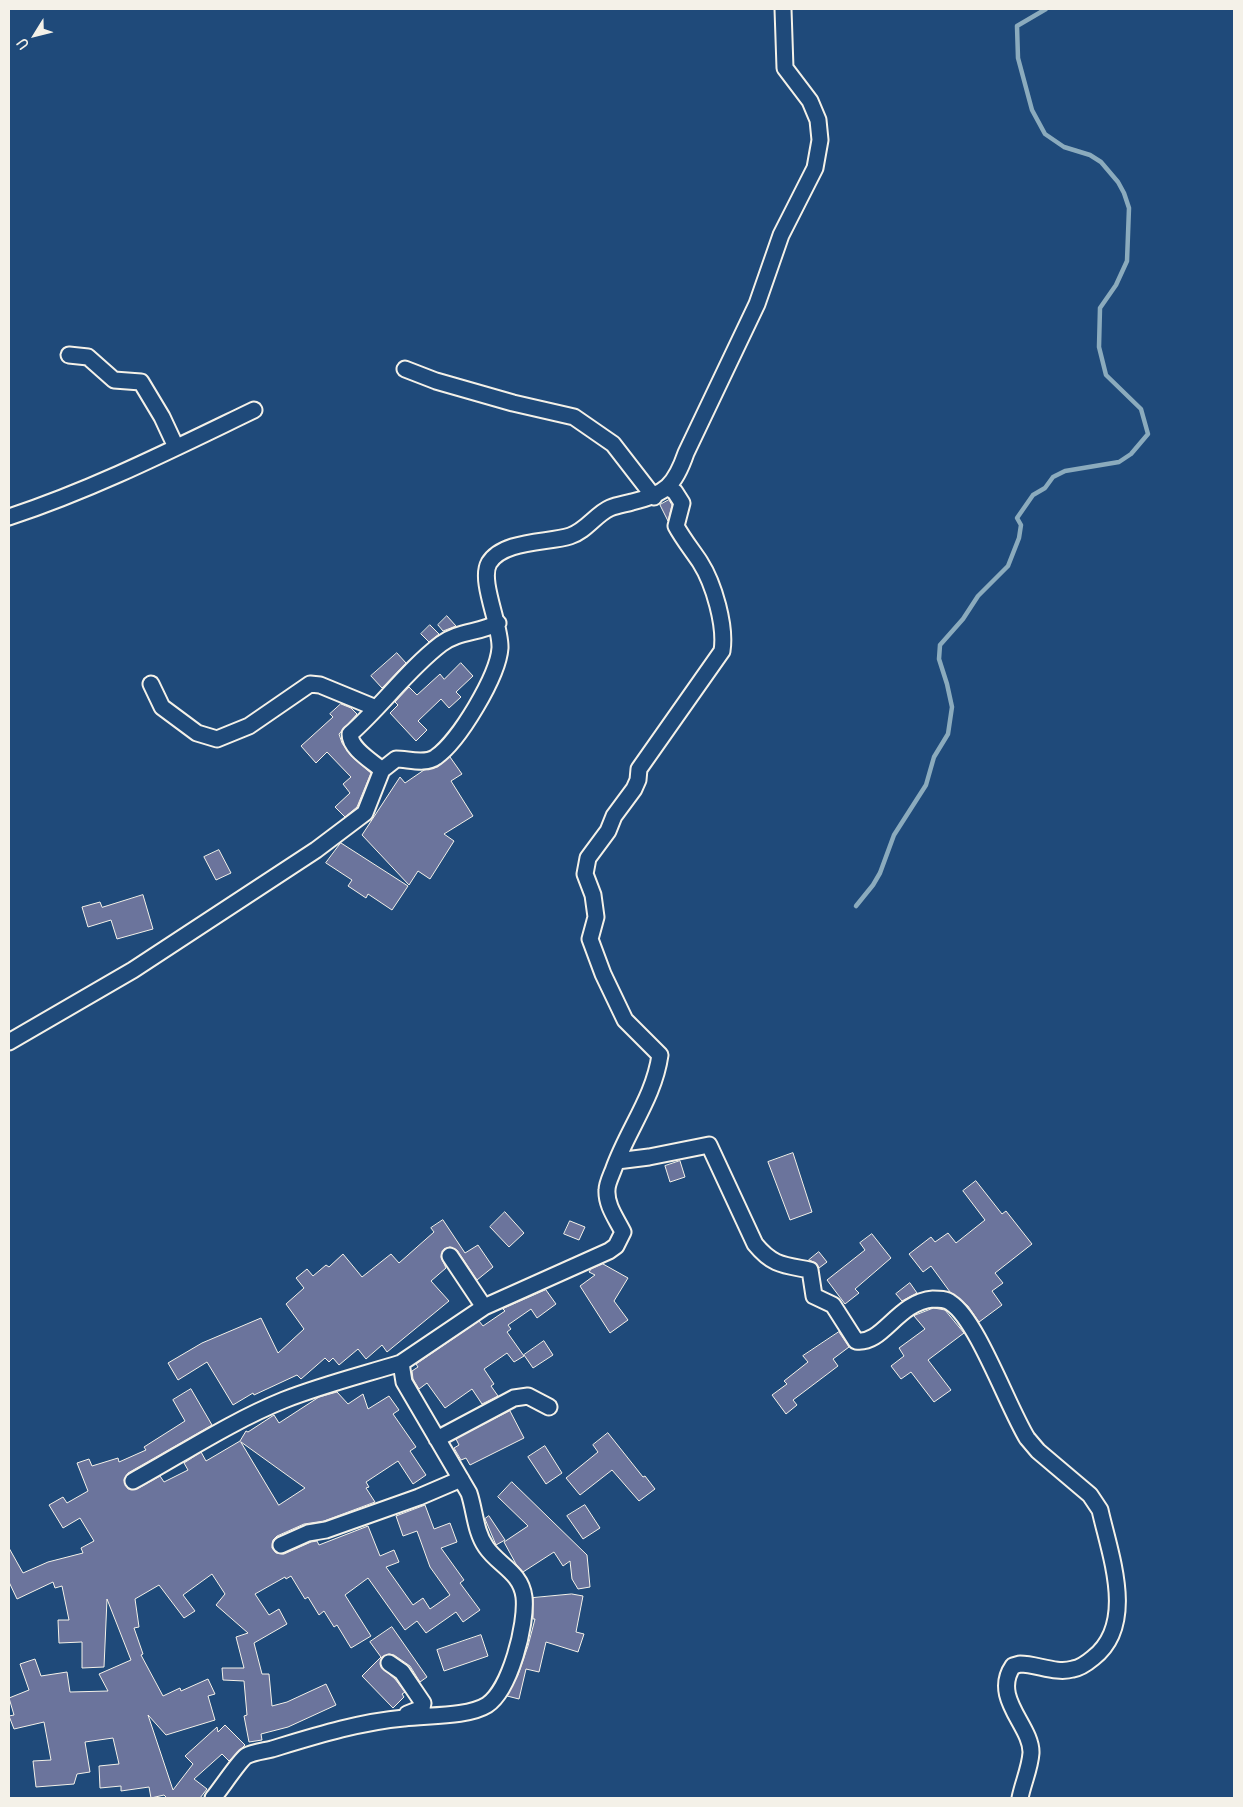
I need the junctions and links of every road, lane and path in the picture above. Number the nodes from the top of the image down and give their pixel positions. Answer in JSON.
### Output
{"nodes":[{"id":1,"x":783,"y":9,"type":"edge"},
{"id":2,"x":69,"y":355,"type":"dead end"},
{"id":3,"x":405,"y":369,"type":"dead end"},
{"id":4,"x":254,"y":410,"type":"dead end"},
{"id":5,"x":176,"y":447,"type":"junction"},
{"id":6,"x":668,"y":488,"type":"junction"},
{"id":7,"x":654,"y":497,"type":"junction"},
{"id":8,"x":9,"y":517,"type":"edge"},
{"id":9,"x":498,"y":623,"type":"junction"},
{"id":10,"x":150,"y":684,"type":"dead end"},
{"id":11,"x":376,"y":708,"type":"junction"},
{"id":12,"x":382,"y":770,"type":"junction"},
{"id":13,"x":9,"y":1042,"type":"edge"},
{"id":14,"x":618,"y":1157,"type":"junction"},
{"id":15,"x":450,"y":1256,"type":"dead end"},
{"id":16,"x":484,"y":1307,"type":"junction"},
{"id":17,"x":401,"y":1363,"type":"junction"},
{"id":18,"x":549,"y":1407,"type":"dead end"},
{"id":19,"x":437,"y":1439,"type":"junction"},
{"id":20,"x":461,"y":1479,"type":"junction"},
{"id":21,"x":133,"y":1481,"type":"dead end"},
{"id":22,"x":281,"y":1545,"type":"dead end"},
{"id":23,"x":388,"y":1662,"type":"dead end"},
{"id":24,"x":396,"y":1718,"type":"junction"},
{"id":25,"x":213,"y":1798,"type":"edge"},
{"id":26,"x":1020,"y":1798,"type":"edge"}],
"edges":[{"from":1,"to":6,"type":"street"},
{"from":2,"to":5,"type":"street"},
{"from":3,"to":7,"type":"street"},
{"from":4,"to":5,"type":"street"},
{"from":5,"to":8,"type":"street"},
{"from":6,"to":7,"type":"street"},
{"from":6,"to":14,"type":"street"},
{"from":7,"to":9,"type":"street"},
{"from":9,"to":11,"type":"street"},
{"from":9,"to":12,"type":"street"},
{"from":10,"to":11,"type":"street"},
{"from":11,"to":12,"type":"street"},
{"from":12,"to":13,"type":"street"},
{"from":14,"to":16,"type":"street"},
{"from":14,"to":26,"type":"street"},
{"from":15,"to":16,"type":"street"},
{"from":16,"to":17,"type":"street"},
{"from":17,"to":19,"type":"street"},
{"from":17,"to":21,"type":"street"},
{"from":18,"to":19,"type":"street"},
{"from":19,"to":20,"type":"street"},
{"from":20,"to":22,"type":"street"},
{"from":20,"to":24,"type":"street"},
{"from":23,"to":24,"type":"street"},
{"from":24,"to":25,"type":"street"}]}
